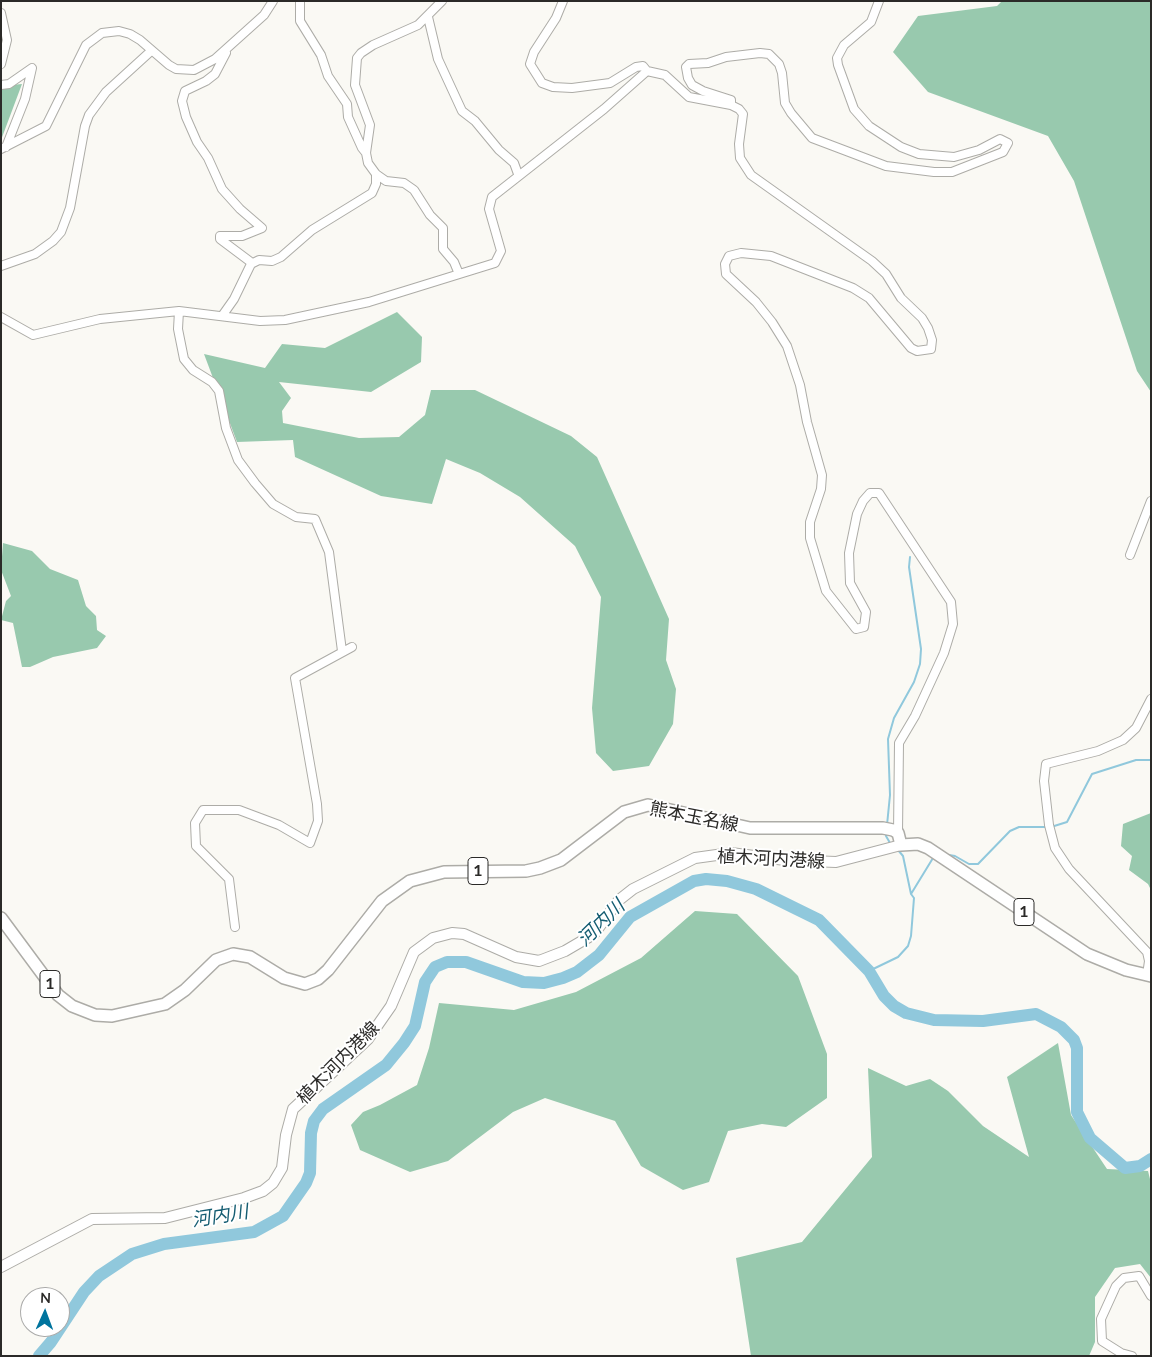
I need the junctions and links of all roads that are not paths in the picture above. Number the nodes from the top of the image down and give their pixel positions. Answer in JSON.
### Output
{"nodes":[{"id":1,"x":273,"y":1,"type":"edge"},
{"id":2,"x":300,"y":1,"type":"edge"},
{"id":3,"x":442,"y":1,"type":"edge"},
{"id":4,"x":563,"y":1,"type":"edge"},
{"id":5,"x":879,"y":1,"type":"edge"},
{"id":6,"x":1,"y":13,"type":"edge"},
{"id":7,"x":428,"y":17,"type":"junction"},
{"id":8,"x":226,"y":48,"type":"junction"},
{"id":9,"x":151,"y":51,"type":"junction"},
{"id":10,"x":1,"y":64,"type":"edge"},
{"id":11,"x":648,"y":71,"type":"junction"},
{"id":12,"x":1,"y":85,"type":"edge"},
{"id":13,"x":732,"y":105,"type":"junction"},
{"id":14,"x":4,"y":148,"type":"edge"},
{"id":15,"x":366,"y":153,"type":"junction"},
{"id":16,"x":376,"y":174,"type":"junction"},
{"id":17,"x":518,"y":174,"type":"junction"},
{"id":18,"x":252,"y":263,"type":"junction"},
{"id":19,"x":1,"y":266,"type":"edge"},
{"id":20,"x":459,"y":274,"type":"junction"},
{"id":21,"x":179,"y":311,"type":"junction"},
{"id":22,"x":222,"y":316,"type":"junction"},
{"id":23,"x":1,"y":317,"type":"edge"},
{"id":24,"x":1151,"y":501,"type":"edge"},
{"id":25,"x":1130,"y":555,"type":"dead end"},
{"id":26,"x":352,"y":647,"type":"dead end"},
{"id":27,"x":342,"y":651,"type":"junction"},
{"id":28,"x":1151,"y":699,"type":"edge"},
{"id":29,"x":898,"y":833,"type":"junction"},
{"id":30,"x":901,"y":845,"type":"junction"},
{"id":31,"x":1,"y":918,"type":"edge"},
{"id":32,"x":234,"y":927,"type":"dead end"},
{"id":33,"x":1149,"y":975,"type":"edge"},
{"id":34,"x":1,"y":1267,"type":"edge"},
{"id":35,"x":1151,"y":1296,"type":"edge"},
{"id":36,"x":1132,"y":1356,"type":"edge"}],
"edges":[{"from":1,"to":8,"type":"street"},
{"from":2,"to":15,"type":"street"},
{"from":3,"to":7,"type":"street"},
{"from":4,"to":11,"type":"street"},
{"from":5,"to":13,"type":"street"},
{"from":6,"to":10,"type":"street"},
{"from":7,"to":15,"type":"street"},
{"from":7,"to":17,"type":"street"},
{"from":8,"to":9,"type":"street"},
{"from":8,"to":18,"type":"street"},
{"from":9,"to":14,"type":"street"},
{"from":9,"to":19,"type":"street"},
{"from":11,"to":13,"type":"street"},
{"from":11,"to":17,"type":"street"},
{"from":12,"to":14,"type":"street"},
{"from":13,"to":29,"type":"street"},
{"from":15,"to":16,"type":"street"},
{"from":16,"to":18,"type":"street"},
{"from":16,"to":20,"type":"street"},
{"from":17,"to":20,"type":"street"},
{"from":18,"to":22,"type":"street"},
{"from":20,"to":22,"type":"street"},
{"from":21,"to":22,"type":"street"},
{"from":21,"to":23,"type":"street"},
{"from":21,"to":27,"type":"street"},
{"from":24,"to":25,"type":"street"},
{"from":26,"to":27,"type":"street"},
{"from":27,"to":32,"type":"street"},
{"from":28,"to":33,"type":"street"},
{"from":29,"to":30,"type":"main road"},
{"from":29,"to":31,"type":"main road","name":"熊本玉名線","number":"1"},
{"from":30,"to":33,"type":"main road","number":"1"},
{"from":30,"to":34,"type":"main road","name":"植木河内港線"},
{"from":35,"to":36,"type":"street"}]}
